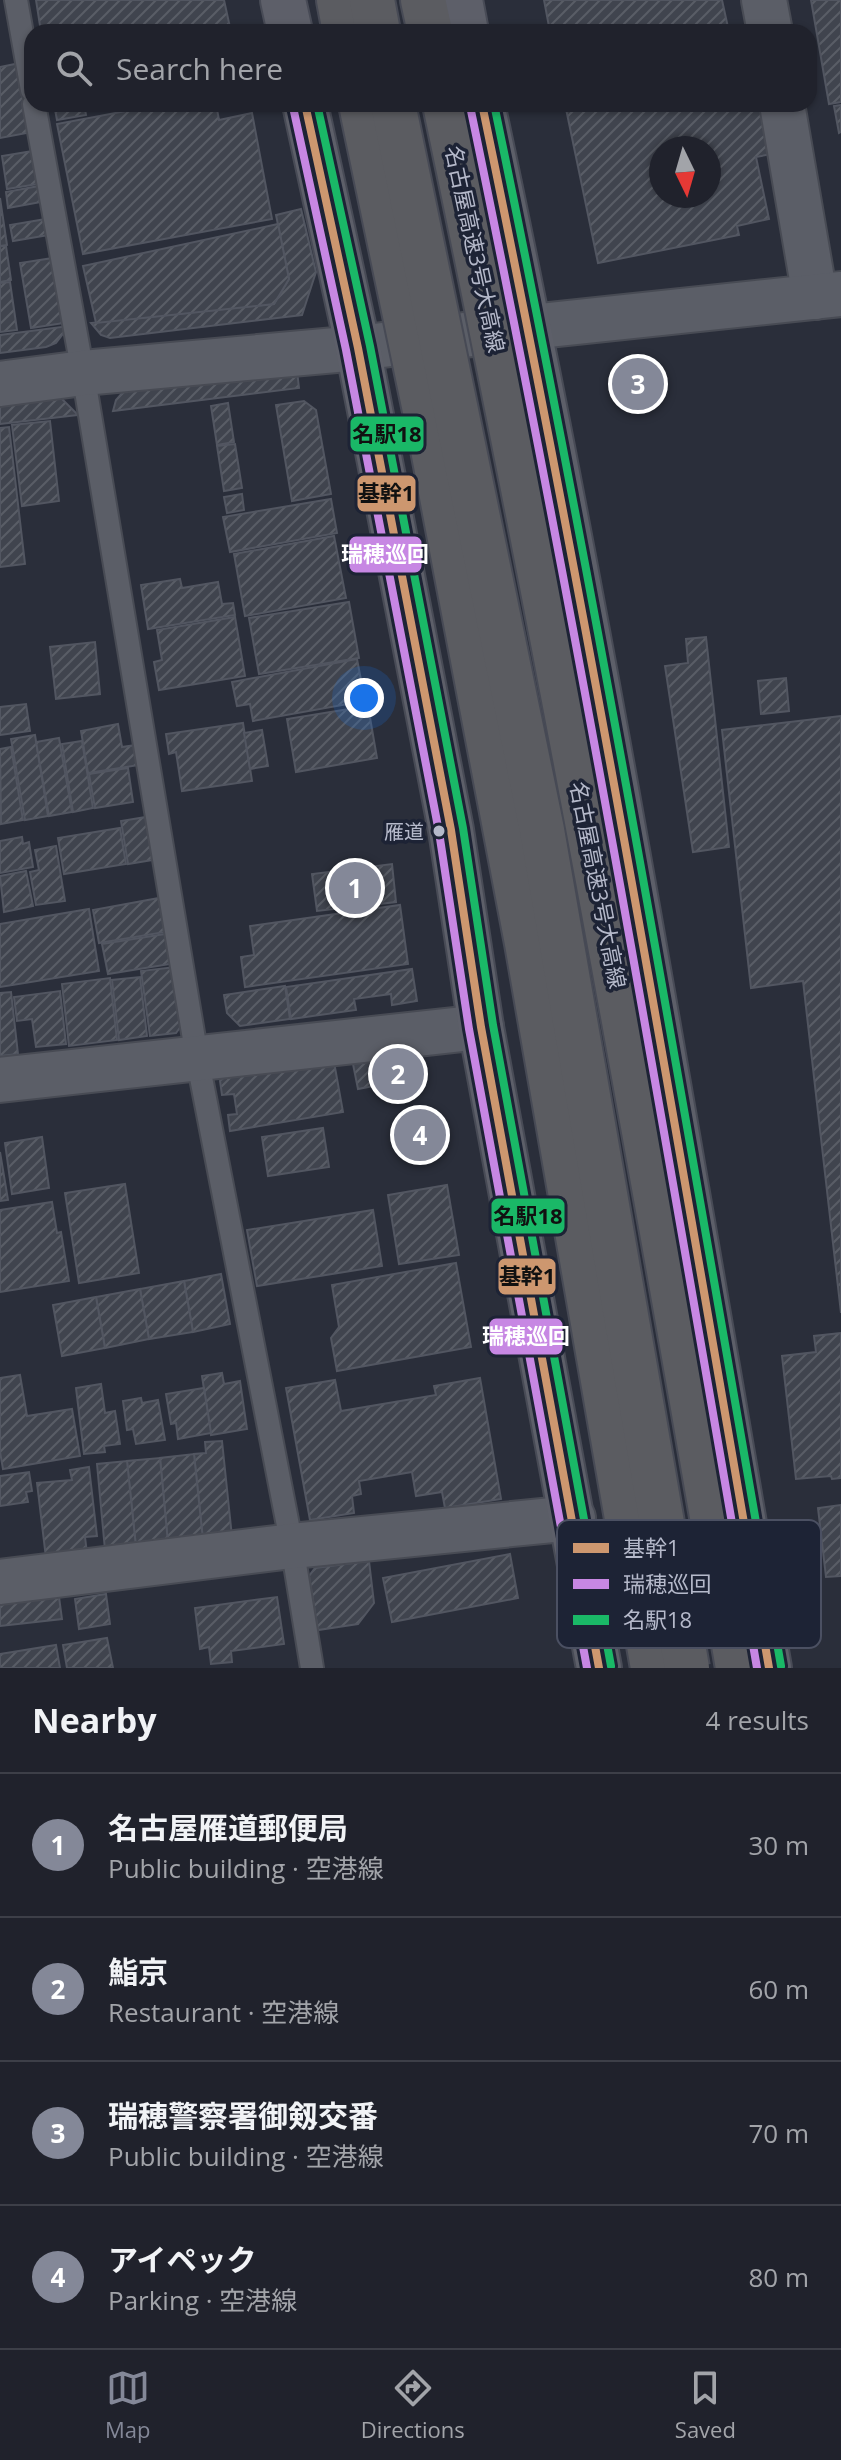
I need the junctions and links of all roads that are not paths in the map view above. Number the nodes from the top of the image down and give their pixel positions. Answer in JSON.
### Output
{"nodes":[{"id":1,"x":16,"y":0,"type":"edge"},
{"id":2,"x":283,"y":0,"type":"edge"},
{"id":3,"x":339,"y":0,"type":"edge"},
{"id":4,"x":372,"y":0,"type":"edge"},
{"id":5,"x":423,"y":0,"type":"edge"},
{"id":6,"x":460,"y":0,"type":"edge"},
{"id":7,"x":764,"y":0,"type":"edge"},
{"id":8,"x":288,"y":24,"type":"edge"},
{"id":9,"x":344,"y":24,"type":"edge"},
{"id":10,"x":376,"y":24,"type":"edge"},
{"id":11,"x":428,"y":24,"type":"edge"},
{"id":12,"x":464,"y":24,"type":"edge"},
{"id":13,"x":768,"y":24,"type":"edge"},
{"id":14,"x":24,"y":45,"type":"edge"},
{"id":15,"x":35,"y":112,"type":"edge"},
{"id":16,"x":307,"y":112,"type":"edge"},
{"id":17,"x":363,"y":112,"type":"edge"},
{"id":18,"x":395,"y":112,"type":"edge"},
{"id":19,"x":447,"y":112,"type":"edge"},
{"id":20,"x":484,"y":112,"type":"edge"},
{"id":21,"x":784,"y":112,"type":"edge"},
{"id":22,"x":828,"y":296,"type":"edge"},
{"id":23,"x":530,"y":327,"type":"junction"},
{"id":24,"x":358,"y":348,"type":"junction"},
{"id":25,"x":83,"y":373,"type":"junction"},
{"id":26,"x":0,"y":384,"type":"edge"},
{"id":27,"x":481,"y":1027,"type":"junction"},
{"id":28,"x":197,"y":1057,"type":"junction"},
{"id":29,"x":0,"y":1080,"type":"edge"},
{"id":30,"x":573,"y":1518,"type":"joint"},
{"id":31,"x":627,"y":1520,"type":"edge"},
{"id":32,"x":661,"y":1520,"type":"edge"},
{"id":33,"x":713,"y":1520,"type":"edge"},
{"id":34,"x":743,"y":1520,"type":"edge"},
{"id":35,"x":292,"y":1546,"type":"junction"},
{"id":36,"x":0,"y":1582,"type":"edge"},
{"id":37,"x":596,"y":1648,"type":"edge"},
{"id":38,"x":650,"y":1648,"type":"edge"},
{"id":39,"x":684,"y":1648,"type":"edge"},
{"id":40,"x":735,"y":1648,"type":"edge"},
{"id":41,"x":766,"y":1648,"type":"edge"},
{"id":42,"x":312,"y":1668,"type":"edge"},
{"id":43,"x":599,"y":1668,"type":"edge"},
{"id":44,"x":653,"y":1668,"type":"edge"},
{"id":45,"x":687,"y":1668,"type":"edge"},
{"id":46,"x":738,"y":1668,"type":"edge"},
{"id":47,"x":769,"y":1668,"type":"edge"}],
"edges":[{"from":1,"to":14,"type":"lane"},
{"from":2,"to":8,"type":"main road"},
{"from":3,"to":9,"type":"highway"},
{"from":4,"to":10,"type":"highway"},
{"from":5,"to":11,"type":"highway"},
{"from":6,"to":12,"type":"main road"},
{"from":7,"to":13,"type":"street"},
{"from":15,"to":25,"type":"lane"},
{"from":16,"to":24,"type":"main road"},
{"from":17,"to":31,"type":"highway","bridge":true},
{"from":18,"to":32,"type":"highway","bridge":true},
{"from":19,"to":33,"type":"highway","name":"名古屋高速3号大高線","bridge":true},
{"from":20,"to":23,"type":"main road"},
{"from":21,"to":22,"type":"street"},
{"from":22,"to":23,"type":"street"},
{"from":23,"to":24,"type":"street"},
{"from":23,"to":34,"type":"main road"},
{"from":24,"to":25,"type":"street"},
{"from":24,"to":27,"type":"main road"},
{"from":25,"to":26,"type":"street"},
{"from":25,"to":28,"type":"lane"},
{"from":27,"to":28,"type":"street"},
{"from":27,"to":30,"type":"main road"},
{"from":28,"to":29,"type":"street"},
{"from":28,"to":35,"type":"lane"},
{"from":30,"to":35,"type":"street"},
{"from":35,"to":36,"type":"street"},
{"from":35,"to":42,"type":"lane"},
{"from":37,"to":43,"type":"main road"},
{"from":38,"to":44,"type":"highway","bridge":true},
{"from":39,"to":45,"type":"highway","bridge":true},
{"from":40,"to":46,"type":"highway","name":"名古屋高速3号大高線","bridge":true},
{"from":41,"to":47,"type":"main road"}]}
